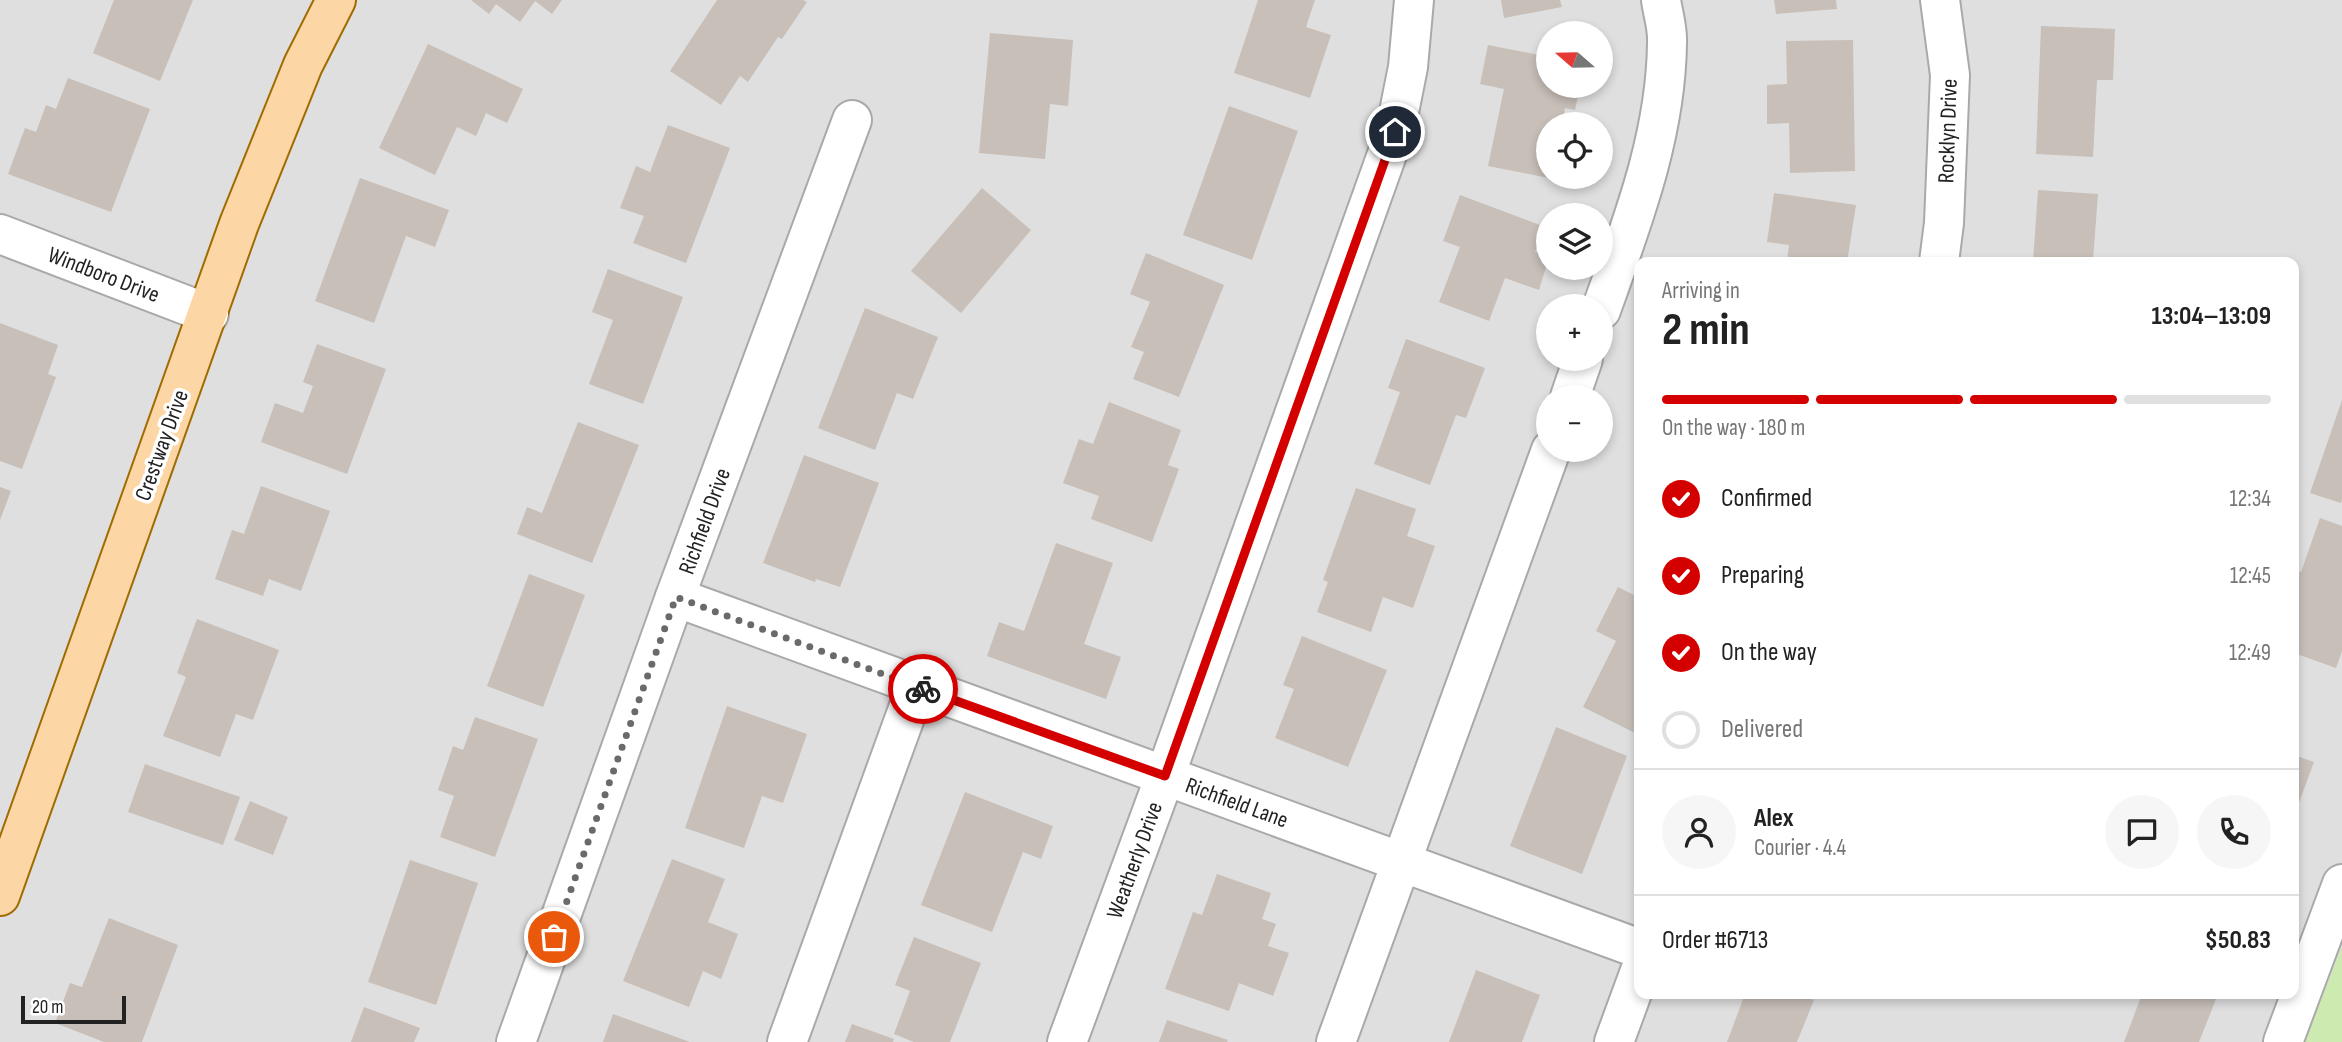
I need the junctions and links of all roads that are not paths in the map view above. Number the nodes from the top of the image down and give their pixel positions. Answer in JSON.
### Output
{"nodes":[{"id":1,"x":336,"y":0,"type":"edge"},
{"id":2,"x":1414,"y":0,"type":"edge"},
{"id":3,"x":1661,"y":0,"type":"edge"},
{"id":4,"x":1940,"y":0,"type":"edge"},
{"id":5,"x":852,"y":120,"type":"dead end"},
{"id":6,"x":0,"y":234,"type":"edge"},
{"id":7,"x":1940,"y":257,"type":"edge"},
{"id":8,"x":1607,"y":294,"type":"edge"},
{"id":9,"x":209,"y":314,"type":"junction"},
{"id":10,"x":1547,"y":462,"type":"edge"},
{"id":11,"x":676,"y":597,"type":"junction"},
{"id":12,"x":916,"y":687,"type":"junction"},
{"id":13,"x":1165,"y":776,"type":"junction"},
{"id":14,"x":1402,"y":862,"type":"junction"},
{"id":15,"x":2342,"y":884,"type":"edge"},
{"id":16,"x":0,"y":896,"type":"edge"},
{"id":17,"x":1634,"y":948,"type":"edge"},
{"id":18,"x":1634,"y":987,"type":"edge"},
{"id":19,"x":516,"y":1042,"type":"edge"},
{"id":20,"x":787,"y":1042,"type":"edge"},
{"id":21,"x":1067,"y":1042,"type":"edge"},
{"id":22,"x":1336,"y":1042,"type":"edge"},
{"id":23,"x":1614,"y":1042,"type":"edge"},
{"id":24,"x":2283,"y":1042,"type":"edge"}],
"edges":[{"from":1,"to":9,"type":"main road","name":"Crestway Drive"},
{"from":2,"to":13,"type":"street","name":"Weatherly Drive"},
{"from":3,"to":8,"type":"street"},
{"from":4,"to":7,"type":"street","name":"Rocklyn Drive"},
{"from":5,"to":11,"type":"street","name":"Richfield Drive"},
{"from":6,"to":9,"type":"street","name":"Windboro Drive"},
{"from":9,"to":16,"type":"main road","name":"Crestway Drive"},
{"from":10,"to":14,"type":"street"},
{"from":11,"to":12,"type":"street","name":"Richfield Lane"},
{"from":11,"to":19,"type":"street","name":"Richfield Drive"},
{"from":12,"to":13,"type":"street","name":"Richfield Lane"},
{"from":12,"to":20,"type":"street"},
{"from":13,"to":14,"type":"street","name":"Richfield Lane"},
{"from":13,"to":21,"type":"street","name":"Weatherly Drive"},
{"from":14,"to":17,"type":"street","name":"Richfield Lane"},
{"from":14,"to":22,"type":"street"},
{"from":15,"to":24,"type":"street"},
{"from":18,"to":23,"type":"street"}]}
